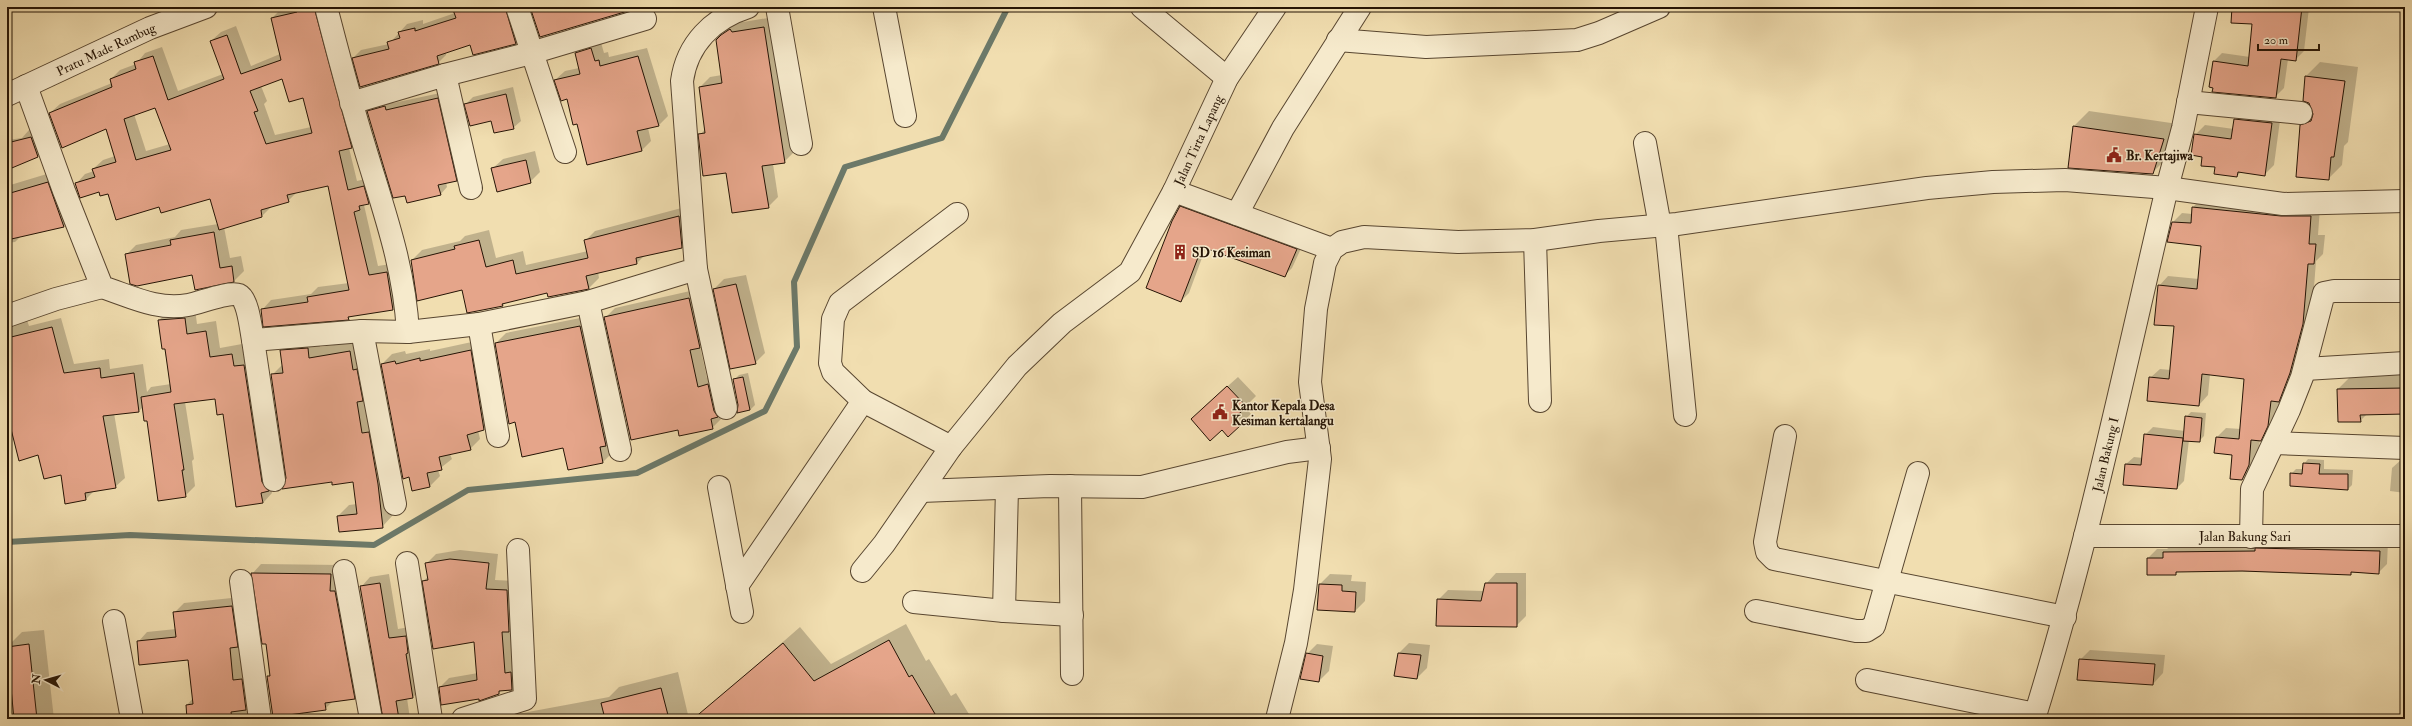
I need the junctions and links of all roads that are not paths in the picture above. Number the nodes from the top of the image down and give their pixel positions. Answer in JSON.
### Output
{"nodes":[{"id":1,"x":206,"y":7,"type":"edge"},
{"id":2,"x":326,"y":7,"type":"edge"},
{"id":3,"x":517,"y":7,"type":"edge"},
{"id":4,"x":748,"y":7,"type":"edge"},
{"id":5,"x":777,"y":7,"type":"edge"},
{"id":6,"x":884,"y":7,"type":"edge"},
{"id":7,"x":1142,"y":7,"type":"edge"},
{"id":8,"x":1360,"y":7,"type":"edge"},
{"id":9,"x":1659,"y":7,"type":"edge"},
{"id":10,"x":2207,"y":7,"type":"edge"},
{"id":11,"x":1272,"y":8,"type":"edge"},
{"id":12,"x":645,"y":19,"type":"dead end"},
{"id":13,"x":1338,"y":40,"type":"junction"},
{"id":14,"x":531,"y":53,"type":"junction"},
{"id":15,"x":445,"y":76,"type":"junction"},
{"id":16,"x":1227,"y":78,"type":"junction"},
{"id":17,"x":16,"y":90,"type":"edge"},
{"id":18,"x":2188,"y":102,"type":"junction"},
{"id":19,"x":351,"y":103,"type":"junction"},
{"id":20,"x":2301,"y":114,"type":"dead end"},
{"id":21,"x":905,"y":116,"type":"dead end"},
{"id":22,"x":1645,"y":143,"type":"dead end"},
{"id":23,"x":801,"y":144,"type":"dead end"},
{"id":24,"x":565,"y":152,"type":"dead end"},
{"id":25,"x":471,"y":188,"type":"dead end"},
{"id":26,"x":2166,"y":188,"type":"junction"},
{"id":27,"x":1174,"y":191,"type":"junction"},
{"id":28,"x":2405,"y":201,"type":"edge"},
{"id":29,"x":957,"y":214,"type":"dead end"},
{"id":30,"x":1237,"y":214,"type":"junction"},
{"id":31,"x":1663,"y":226,"type":"junction"},
{"id":32,"x":1535,"y":240,"type":"junction"},
{"id":33,"x":1332,"y":249,"type":"junction"},
{"id":34,"x":696,"y":269,"type":"junction"},
{"id":35,"x":102,"y":286,"type":"junction"},
{"id":36,"x":2405,"y":291,"type":"edge"},
{"id":37,"x":588,"y":302,"type":"junction"},
{"id":38,"x":7,"y":316,"type":"edge"},
{"id":39,"x":480,"y":324,"type":"junction"},
{"id":40,"x":362,"y":331,"type":"junction"},
{"id":41,"x":408,"y":332,"type":"junction"},
{"id":42,"x":253,"y":340,"type":"junction"},
{"id":43,"x":2405,"y":363,"type":"edge"},
{"id":44,"x":2305,"y":369,"type":"junction"},
{"id":45,"x":862,"y":401,"type":"junction"},
{"id":46,"x":1540,"y":401,"type":"dead end"},
{"id":47,"x":726,"y":408,"type":"dead end"},
{"id":48,"x":1685,"y":415,"type":"dead end"},
{"id":49,"x":498,"y":436,"type":"dead end"},
{"id":50,"x":1785,"y":436,"type":"dead end"},
{"id":51,"x":2274,"y":443,"type":"junction"},
{"id":52,"x":951,"y":447,"type":"junction"},
{"id":53,"x":1319,"y":448,"type":"junction"},
{"id":54,"x":2405,"y":448,"type":"edge"},
{"id":55,"x":620,"y":450,"type":"dead end"},
{"id":56,"x":1918,"y":473,"type":"dead end"},
{"id":57,"x":274,"y":480,"type":"dead end"},
{"id":58,"x":1070,"y":486,"type":"junction"},
{"id":59,"x":720,"y":487,"type":"dead end"},
{"id":60,"x":1007,"y":488,"type":"junction"},
{"id":61,"x":921,"y":491,"type":"junction"},
{"id":62,"x":395,"y":504,"type":"dead end"},
{"id":63,"x":2086,"y":536,"type":"junction"},
{"id":64,"x":2405,"y":536,"type":"edge"},
{"id":65,"x":2251,"y":537,"type":"junction"},
{"id":66,"x":518,"y":550,"type":"dead end"},
{"id":67,"x":407,"y":563,"type":"dead end"},
{"id":68,"x":344,"y":570,"type":"dead end"},
{"id":69,"x":862,"y":570,"type":"dead end"},
{"id":70,"x":241,"y":581,"type":"dead end"},
{"id":71,"x":1885,"y":582,"type":"junction"},
{"id":72,"x":737,"y":586,"type":"junction"},
{"id":73,"x":914,"y":602,"type":"dead end"},
{"id":74,"x":1756,"y":611,"type":"dead end"},
{"id":75,"x":742,"y":612,"type":"dead end"},
{"id":76,"x":1004,"y":612,"type":"junction"},
{"id":77,"x":1072,"y":615,"type":"junction"},
{"id":78,"x":2065,"y":617,"type":"junction"},
{"id":79,"x":114,"y":620,"type":"dead end"},
{"id":80,"x":1072,"y":674,"type":"dead end"},
{"id":81,"x":1867,"y":680,"type":"dead end"},
{"id":82,"x":2034,"y":717,"type":"edge"},
{"id":83,"x":132,"y":719,"type":"edge"},
{"id":84,"x":260,"y":719,"type":"edge"},
{"id":85,"x":371,"y":719,"type":"edge"},
{"id":86,"x":431,"y":719,"type":"edge"},
{"id":87,"x":463,"y":719,"type":"edge"},
{"id":88,"x":1277,"y":719,"type":"edge"}],
"edges":[{"from":1,"to":17,"type":"street","name":"Pratu Made Rambug"},
{"from":2,"to":19,"type":"street"},
{"from":3,"to":14,"type":"street"},
{"from":4,"to":34,"type":"street"},
{"from":5,"to":23,"type":"street"},
{"from":6,"to":21,"type":"street"},
{"from":7,"to":16,"type":"street"},
{"from":8,"to":13,"type":"street"},
{"from":9,"to":13,"type":"street"},
{"from":10,"to":18,"type":"street","name":"Jalan Bakung I"},
{"from":11,"to":16,"type":"street","name":"Jalan Tirta Lapang"},
{"from":12,"to":14,"type":"street"},
{"from":13,"to":30,"type":"street"},
{"from":14,"to":15,"type":"street"},
{"from":14,"to":24,"type":"street"},
{"from":15,"to":19,"type":"street"},
{"from":15,"to":25,"type":"street"},
{"from":16,"to":27,"type":"street","name":"Jalan Tirta Lapang"},
{"from":17,"to":35,"type":"street"},
{"from":18,"to":20,"type":"street"},
{"from":18,"to":26,"type":"street","name":"Jalan Bakung I"},
{"from":19,"to":41,"type":"street"},
{"from":22,"to":31,"type":"street"},
{"from":26,"to":28,"type":"street"},
{"from":26,"to":31,"type":"street"},
{"from":26,"to":63,"type":"street","name":"Jalan Bakung I"},
{"from":27,"to":30,"type":"street","name":"Jalan Tirta Lapang"},
{"from":27,"to":52,"type":"street"},
{"from":29,"to":45,"type":"street"},
{"from":30,"to":33,"type":"street","name":"Jalan Tirta Lapang"},
{"from":31,"to":32,"type":"street"},
{"from":31,"to":48,"type":"street"},
{"from":32,"to":33,"type":"street"},
{"from":32,"to":46,"type":"street"},
{"from":33,"to":53,"type":"street"},
{"from":34,"to":37,"type":"street"},
{"from":34,"to":47,"type":"street"},
{"from":35,"to":38,"type":"street"},
{"from":35,"to":42,"type":"street"},
{"from":36,"to":44,"type":"street"},
{"from":37,"to":39,"type":"street"},
{"from":37,"to":55,"type":"street"},
{"from":39,"to":41,"type":"street"},
{"from":39,"to":49,"type":"street"},
{"from":40,"to":41,"type":"street"},
{"from":40,"to":42,"type":"street"},
{"from":40,"to":62,"type":"street"},
{"from":42,"to":57,"type":"street"},
{"from":43,"to":44,"type":"street"},
{"from":44,"to":51,"type":"street"},
{"from":45,"to":52,"type":"street"},
{"from":45,"to":72,"type":"street"},
{"from":50,"to":71,"type":"street"},
{"from":51,"to":54,"type":"street"},
{"from":51,"to":65,"type":"street"},
{"from":52,"to":61,"type":"street"},
{"from":53,"to":58,"type":"street"},
{"from":53,"to":88,"type":"street"},
{"from":56,"to":71,"type":"street"},
{"from":58,"to":60,"type":"street"},
{"from":58,"to":77,"type":"street"},
{"from":59,"to":72,"type":"street"},
{"from":60,"to":61,"type":"street"},
{"from":60,"to":76,"type":"street"},
{"from":61,"to":69,"type":"street"},
{"from":63,"to":65,"type":"street","name":"Jalan Bakung Sari"},
{"from":63,"to":78,"type":"street","name":"Jalan Bakung I"},
{"from":64,"to":65,"type":"street","name":"Jalan Bakung Sari"},
{"from":66,"to":87,"type":"street"},
{"from":67,"to":86,"type":"street"},
{"from":68,"to":85,"type":"street"},
{"from":70,"to":84,"type":"street"},
{"from":71,"to":74,"type":"street"},
{"from":71,"to":78,"type":"street"},
{"from":72,"to":75,"type":"street"},
{"from":73,"to":76,"type":"street"},
{"from":76,"to":77,"type":"street"},
{"from":77,"to":80,"type":"street"},
{"from":78,"to":82,"type":"street","name":"Jalan Bakung I"},
{"from":79,"to":83,"type":"street"},
{"from":81,"to":82,"type":"street"}]}
